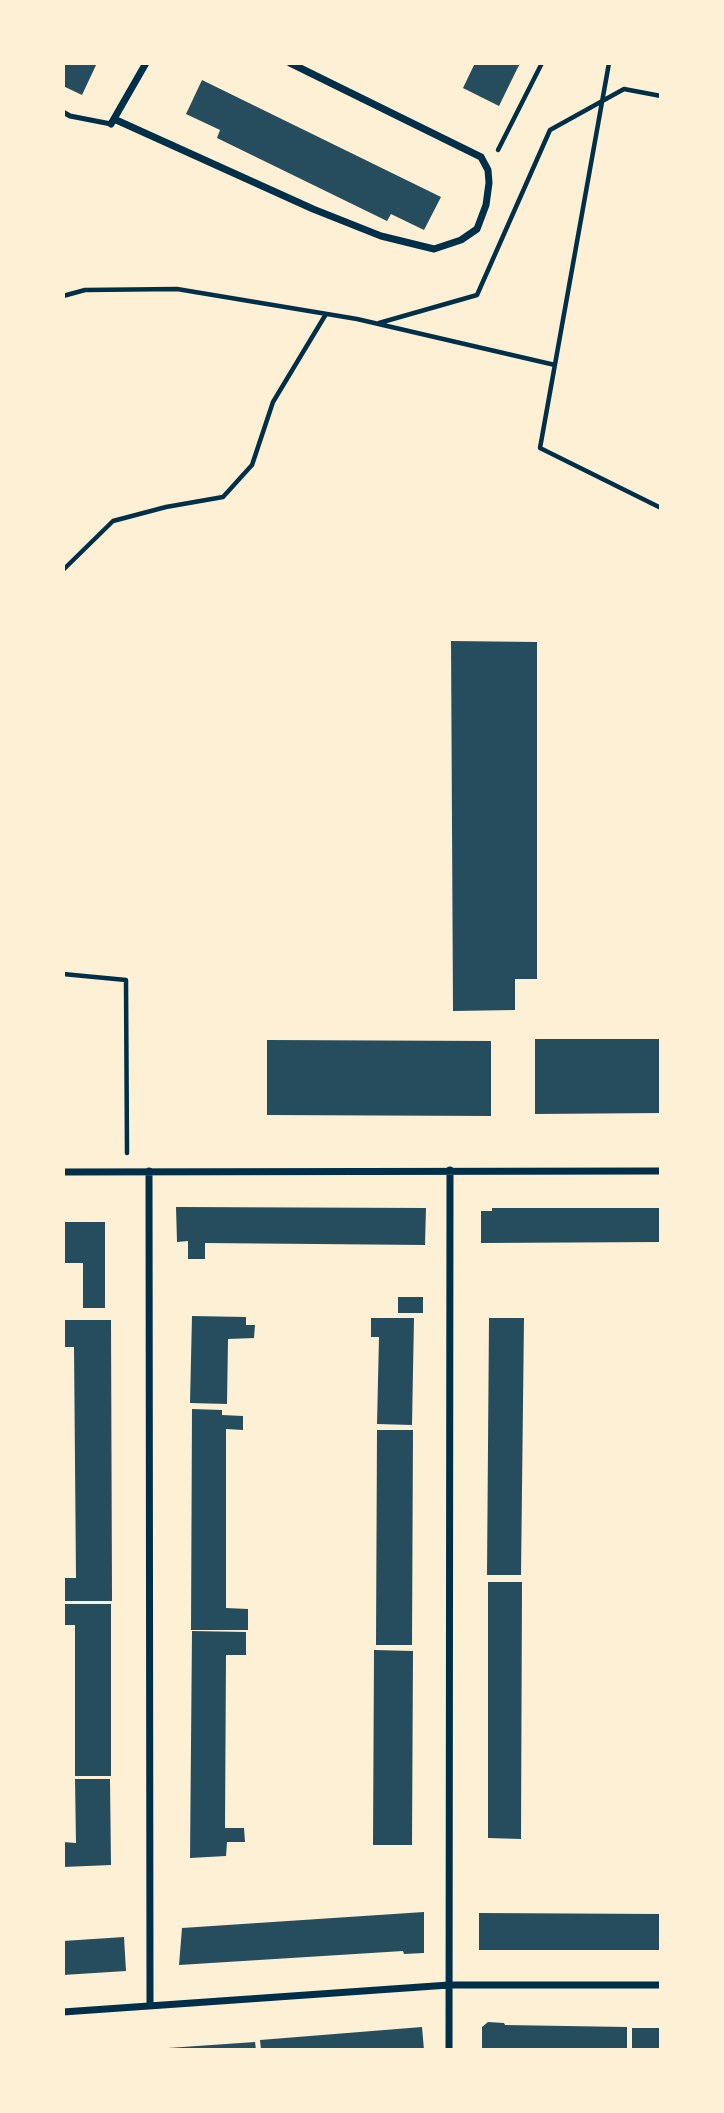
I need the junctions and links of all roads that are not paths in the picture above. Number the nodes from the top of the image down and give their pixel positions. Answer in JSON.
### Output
{"nodes":[{"id":1,"x":146,"y":63,"type":"edge"},
{"id":2,"x":290,"y":63,"type":"edge"},
{"id":3,"x":63,"y":112,"type":"edge"},
{"id":4,"x":112,"y":122,"type":"junction"},
{"id":5,"x":450,"y":1170,"type":"junction"},
{"id":6,"x":149,"y":1171,"type":"junction"},
{"id":7,"x":661,"y":1171,"type":"edge"},
{"id":8,"x":63,"y":1172,"type":"edge"},
{"id":9,"x":449,"y":1985,"type":"junction"},
{"id":10,"x":661,"y":1985,"type":"edge"},
{"id":11,"x":150,"y":2006,"type":"junction"},
{"id":12,"x":63,"y":2012,"type":"edge"},
{"id":13,"x":449,"y":2050,"type":"edge"}],
"edges":[{"from":1,"to":4,"type":"street"},
{"from":2,"to":4,"type":"street"},
{"from":3,"to":4,"type":"lane"},
{"from":5,"to":6,"type":"street"},
{"from":5,"to":7,"type":"street"},
{"from":5,"to":9,"type":"street"},
{"from":6,"to":8,"type":"street"},
{"from":6,"to":11,"type":"street"},
{"from":9,"to":10,"type":"street"},
{"from":9,"to":11,"type":"street"},
{"from":9,"to":13,"type":"street"},
{"from":11,"to":12,"type":"street"}]}
